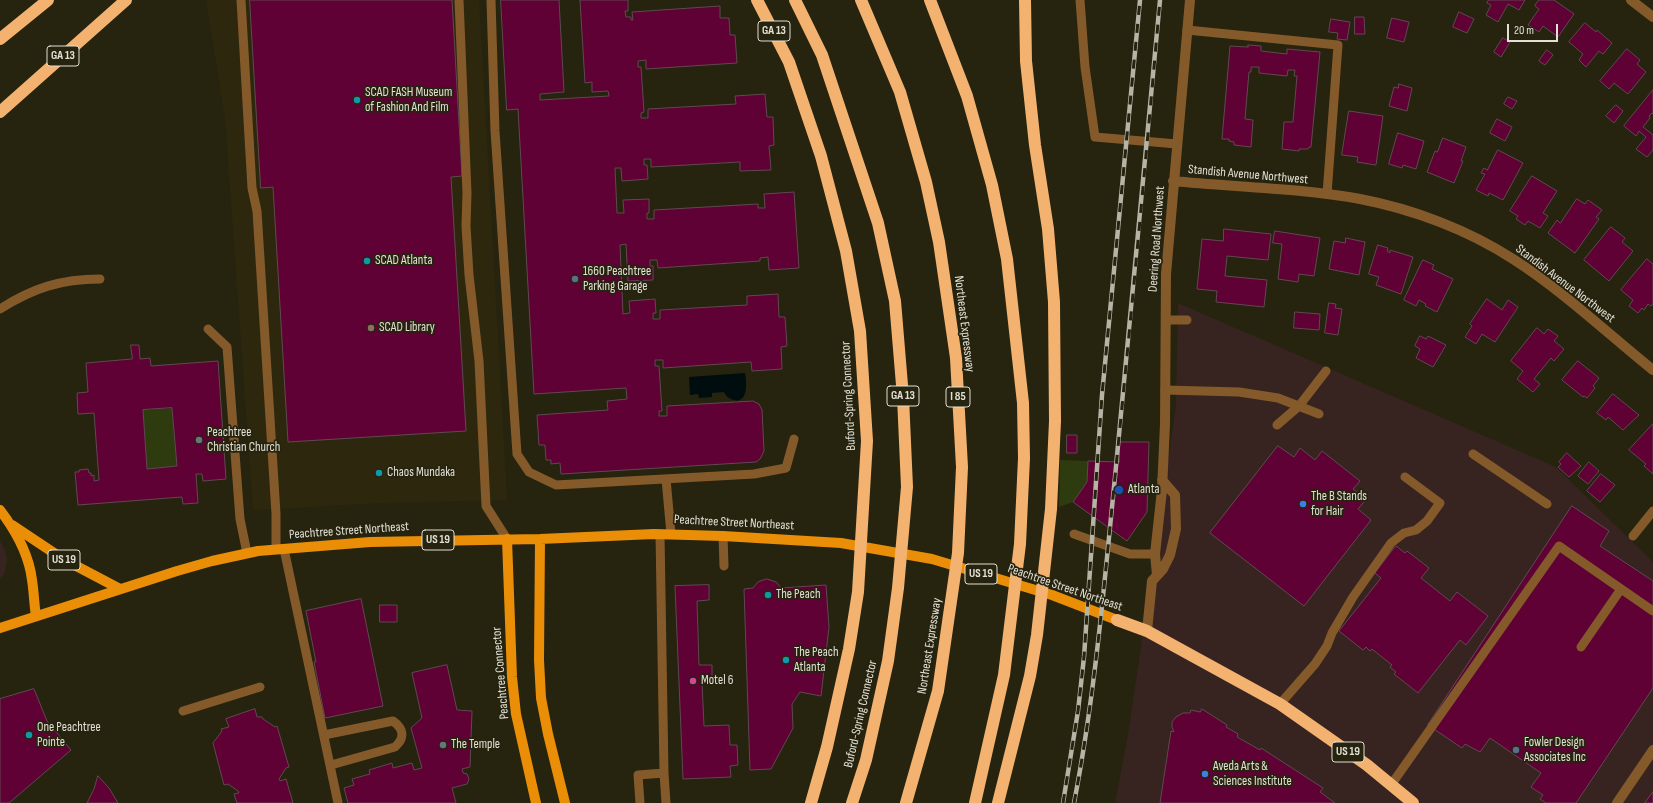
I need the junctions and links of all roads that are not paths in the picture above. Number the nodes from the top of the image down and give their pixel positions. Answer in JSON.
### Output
{"nodes":[{"id":1,"x":48,"y":0,"type":"edge"},
{"id":2,"x":126,"y":0,"type":"edge"},
{"id":3,"x":242,"y":0,"type":"edge"},
{"id":4,"x":459,"y":0,"type":"edge"},
{"id":5,"x":491,"y":0,"type":"edge"},
{"id":6,"x":756,"y":0,"type":"edge"},
{"id":7,"x":795,"y":0,"type":"edge"},
{"id":8,"x":861,"y":0,"type":"edge"},
{"id":9,"x":1025,"y":0,"type":"edge"},
{"id":10,"x":1080,"y":0,"type":"edge"},
{"id":11,"x":1190,"y":0,"type":"edge"},
{"id":12,"x":1631,"y":0,"type":"edge"},
{"id":13,"x":933,"y":3,"type":"edge"},
{"id":14,"x":1653,"y":17,"type":"edge"},
{"id":15,"x":1187,"y":30,"type":"junction"},
{"id":16,"x":0,"y":39,"type":"edge"},
{"id":17,"x":0,"y":112,"type":"edge"},
{"id":18,"x":1177,"y":144,"type":"junction"},
{"id":19,"x":1173,"y":182,"type":"junction"},
{"id":20,"x":1327,"y":194,"type":"junction"},
{"id":21,"x":100,"y":279,"type":"dead end"},
{"id":22,"x":0,"y":309,"type":"edge"},
{"id":23,"x":1166,"y":320,"type":"junction"},
{"id":24,"x":1187,"y":320,"type":"dead end"},
{"id":25,"x":208,"y":330,"type":"dead end"},
{"id":26,"x":1653,"y":370,"type":"edge"},
{"id":27,"x":1326,"y":371,"type":"dead end"},
{"id":28,"x":1166,"y":390,"type":"junction"},
{"id":29,"x":1299,"y":406,"type":"junction"},
{"id":30,"x":1319,"y":414,"type":"dead end"},
{"id":31,"x":1277,"y":425,"type":"dead end"},
{"id":32,"x":794,"y":439,"type":"dead end"},
{"id":33,"x":1473,"y":454,"type":"dead end"},
{"id":34,"x":1405,"y":477,"type":"dead end"},
{"id":35,"x":666,"y":479,"type":"junction"},
{"id":36,"x":1162,"y":480,"type":"junction"},
{"id":37,"x":1547,"y":504,"type":"dead end"},
{"id":38,"x":0,"y":510,"type":"edge"},
{"id":39,"x":1653,"y":512,"type":"edge"},
{"id":40,"x":12,"y":525,"type":"junction"},
{"id":41,"x":660,"y":534,"type":"junction"},
{"id":42,"x":671,"y":534,"type":"junction"},
{"id":43,"x":1074,"y":534,"type":"dead end"},
{"id":44,"x":723,"y":536,"type":"junction"},
{"id":45,"x":1633,"y":536,"type":"dead end"},
{"id":46,"x":507,"y":539,"type":"junction"},
{"id":47,"x":540,"y":539,"type":"junction"},
{"id":48,"x":280,"y":549,"type":"junction"},
{"id":49,"x":247,"y":553,"type":"junction"},
{"id":50,"x":1155,"y":554,"type":"junction"},
{"id":51,"x":724,"y":566,"type":"dead end"},
{"id":52,"x":1157,"y":575,"type":"junction"},
{"id":53,"x":120,"y":589,"type":"junction"},
{"id":54,"x":1621,"y":589,"type":"junction"},
{"id":55,"x":1653,"y":611,"type":"edge"},
{"id":56,"x":36,"y":616,"type":"junction"},
{"id":57,"x":1117,"y":620,"type":"joint"},
{"id":58,"x":0,"y":628,"type":"edge"},
{"id":59,"x":1147,"y":632,"type":"junction"},
{"id":60,"x":1581,"y":647,"type":"dead end"},
{"id":61,"x":260,"y":687,"type":"dead end"},
{"id":62,"x":1280,"y":704,"type":"junction"},
{"id":63,"x":183,"y":711,"type":"dead end"},
{"id":64,"x":324,"y":734,"type":"junction"},
{"id":65,"x":1653,"y":750,"type":"edge"},
{"id":66,"x":1650,"y":761,"type":"edge"},
{"id":67,"x":331,"y":765,"type":"junction"},
{"id":68,"x":664,"y":773,"type":"junction"},
{"id":69,"x":1391,"y":785,"type":"junction"},
{"id":70,"x":338,"y":803,"type":"edge"},
{"id":71,"x":536,"y":803,"type":"edge"},
{"id":72,"x":565,"y":803,"type":"edge"},
{"id":73,"x":640,"y":803,"type":"edge"},
{"id":74,"x":666,"y":803,"type":"edge"},
{"id":75,"x":811,"y":803,"type":"edge"},
{"id":76,"x":852,"y":803,"type":"edge"},
{"id":77,"x":906,"y":803,"type":"edge"},
{"id":78,"x":975,"y":803,"type":"edge"},
{"id":79,"x":998,"y":803,"type":"edge"},
{"id":80,"x":1413,"y":803,"type":"edge"},
{"id":81,"x":1617,"y":803,"type":"edge"}],
"edges":[{"from":1,"to":16,"type":"highway"},
{"from":2,"to":17,"type":"highway","number":"GA 13"},
{"from":3,"to":48,"type":"lane"},
{"from":4,"to":46,"type":"lane"},
{"from":5,"to":35,"type":"lane"},
{"from":6,"to":75,"type":"highway","name":"Buford-Spring Connector","number":"GA 13"},
{"from":7,"to":76,"type":"highway","name":"Buford-Spring Connector","number":"GA 13"},
{"from":8,"to":77,"type":"highway","name":"Northeast Expressway","number":"I 85"},
{"from":9,"to":79,"type":"highway"},
{"from":10,"to":18,"type":"lane"},
{"from":11,"to":15,"type":"street","name":"Deering Road Northwest"},
{"from":12,"to":14,"type":"street"},
{"from":13,"to":78,"type":"highway"},
{"from":15,"to":18,"type":"street","name":"Deering Road Northwest"},
{"from":15,"to":20,"type":"lane"},
{"from":18,"to":19,"type":"street","name":"Deering Road Northwest"},
{"from":19,"to":20,"type":"street","name":"Standish Avenue Northwest"},
{"from":19,"to":23,"type":"street","name":"Deering Road Northwest"},
{"from":20,"to":26,"type":"street","name":"Standish Avenue Northwest"},
{"from":21,"to":22,"type":"lane"},
{"from":23,"to":24,"type":"lane"},
{"from":23,"to":28,"type":"street","name":"Deering Road Northwest"},
{"from":25,"to":49,"type":"lane"},
{"from":27,"to":29,"type":"lane"},
{"from":28,"to":29,"type":"lane"},
{"from":28,"to":36,"type":"street","name":"Deering Road Northwest"},
{"from":29,"to":30,"type":"lane"},
{"from":29,"to":31,"type":"lane"},
{"from":32,"to":35,"type":"lane"},
{"from":33,"to":37,"type":"lane"},
{"from":34,"to":62,"type":"lane"},
{"from":35,"to":42,"type":"lane"},
{"from":36,"to":50,"type":"street","name":"Deering Road Northwest"},
{"from":36,"to":52,"type":"street","name":"Deering Road Northwest"},
{"from":38,"to":40,"type":"main road","number":"US 19"},
{"from":39,"to":45,"type":"lane"},
{"from":40,"to":53,"type":"main road","number":"US 19"},
{"from":40,"to":56,"type":"main road"},
{"from":41,"to":42,"type":"main road","name":"Peachtree Street Northeast","number":"US 19"},
{"from":41,"to":47,"type":"main road","name":"Peachtree Street Northeast","number":"US 19"},
{"from":41,"to":68,"type":"lane"},
{"from":42,"to":44,"type":"main road","name":"Peachtree Street Northeast","number":"US 19"},
{"from":43,"to":50,"type":"lane"},
{"from":44,"to":51,"type":"lane"},
{"from":44,"to":57,"type":"main road","name":"Peachtree Street Northeast","number":"US 19"},
{"from":46,"to":47,"type":"main road","name":"Peachtree Street Northeast","number":"US 19"},
{"from":46,"to":48,"type":"main road","name":"Peachtree Street Northeast","number":"US 19"},
{"from":46,"to":71,"type":"main road","name":"Peachtree Connector"},
{"from":47,"to":72,"type":"main road"},
{"from":48,"to":49,"type":"main road","name":"Peachtree Street Northeast","number":"US 19"},
{"from":48,"to":64,"type":"lane"},
{"from":49,"to":53,"type":"main road","name":"Peachtree Street Northeast","number":"US 19"},
{"from":50,"to":52,"type":"street","name":"Deering Road Northwest"},
{"from":52,"to":59,"type":"street","name":"Deering Road Northwest"},
{"from":53,"to":56,"type":"main road","name":"Peachtree Street Northeast","number":"US 19"},
{"from":54,"to":55,"type":"lane"},
{"from":54,"to":60,"type":"lane"},
{"from":54,"to":69,"type":"lane"},
{"from":56,"to":58,"type":"main road","name":"Peachtree Street Northeast","number":"US 19"},
{"from":57,"to":59,"type":"highway","name":"Peachtree Street Northeast","number":"US 19"},
{"from":59,"to":62,"type":"highway","name":"Peachtree Street Northeast","number":"US 19"},
{"from":61,"to":63,"type":"lane"},
{"from":62,"to":69,"type":"highway","name":"Peachtree Street Northeast","number":"US 19"},
{"from":64,"to":67,"type":"lane"},
{"from":64,"to":67,"type":"lane"},
{"from":65,"to":66,"type":"street"},
{"from":66,"to":81,"type":"street"},
{"from":67,"to":70,"type":"lane"},
{"from":68,"to":73,"type":"lane"},
{"from":68,"to":74,"type":"lane"},
{"from":69,"to":80,"type":"highway","name":"Peachtree Street Northeast","number":"US 19"}]}
